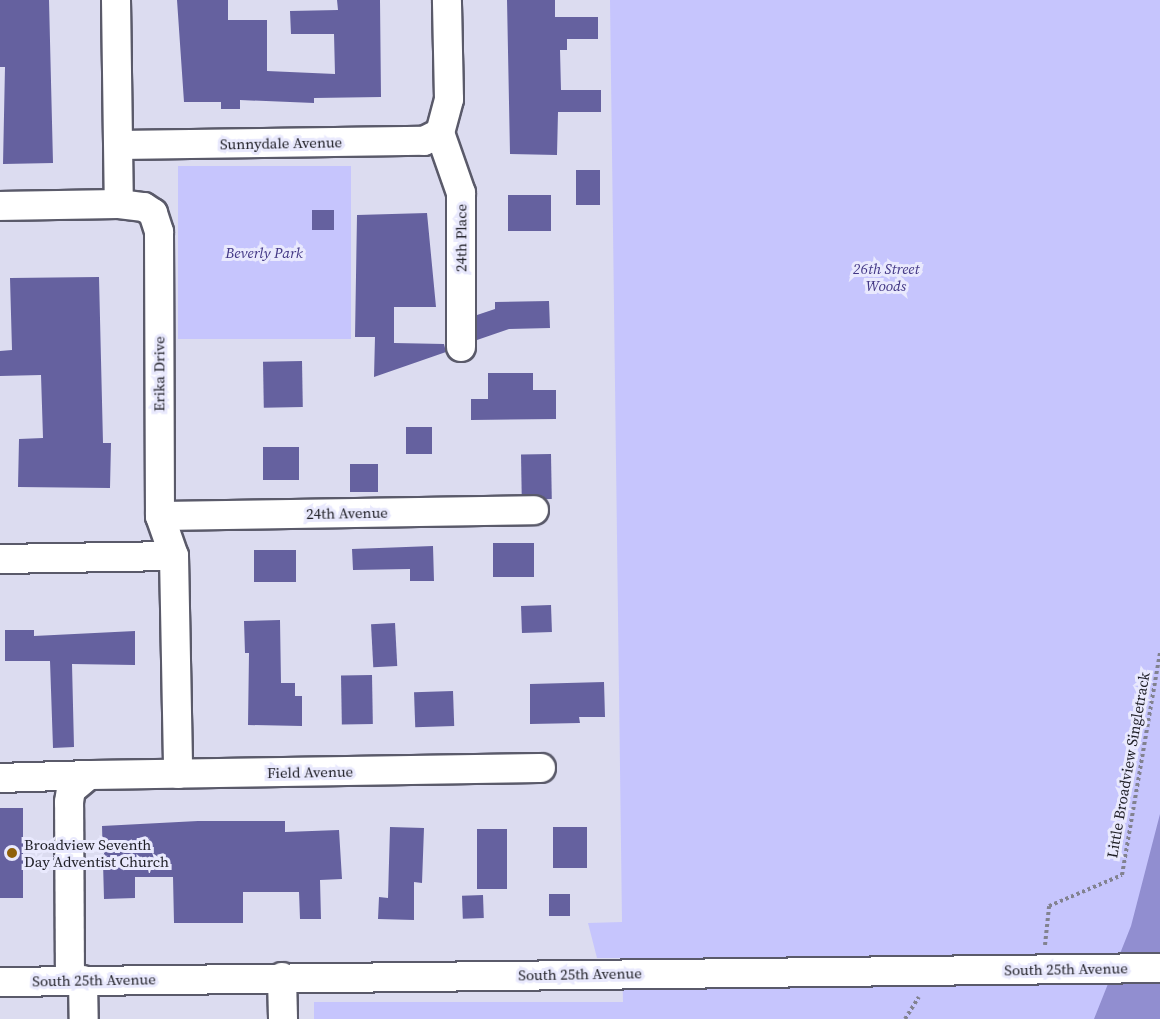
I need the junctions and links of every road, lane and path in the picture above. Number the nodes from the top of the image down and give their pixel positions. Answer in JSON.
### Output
{"nodes":[{"id":1,"x":116,"y":0,"type":"edge"},
{"id":2,"x":447,"y":0,"type":"edge"},
{"id":3,"x":440,"y":133,"type":"junction"},
{"id":4,"x":119,"y":145,"type":"junction"},
{"id":5,"x":118,"y":204,"type":"junction"},
{"id":6,"x":0,"y":206,"type":"edge"},
{"id":7,"x":461,"y":346,"type":"dead end"},
{"id":8,"x":534,"y":510,"type":"dead end"},
{"id":9,"x":160,"y":516,"type":"junction"},
{"id":10,"x":174,"y":556,"type":"junction"},
{"id":11,"x":0,"y":559,"type":"edge"},
{"id":12,"x":1160,"y":652,"type":"edge"},
{"id":13,"x":541,"y":768,"type":"dead end"},
{"id":14,"x":178,"y":774,"type":"junction"},
{"id":15,"x":0,"y":778,"type":"edge"},
{"id":16,"x":84,"y":778,"type":"junction"},
{"id":17,"x":1160,"y":968,"type":"edge"},
{"id":18,"x":1053,"y":969,"type":"junction"},
{"id":19,"x":282,"y":977,"type":"junction"},
{"id":20,"x":77,"y":980,"type":"junction"},
{"id":21,"x":0,"y":982,"type":"edge"},
{"id":22,"x":84,"y":1019,"type":"edge"},
{"id":23,"x":283,"y":1019,"type":"edge"}],
"edges":[{"from":1,"to":4,"type":"street"},
{"from":2,"to":3,"type":"street"},
{"from":3,"to":4,"type":"street","name":"Sunnydale Avenue"},
{"from":3,"to":7,"type":"street","name":"24th Place"},
{"from":4,"to":5,"type":"street"},
{"from":5,"to":6,"type":"street"},
{"from":5,"to":9,"type":"street","name":"Erika Drive"},
{"from":8,"to":9,"type":"street","name":"24th Avenue"},
{"from":9,"to":10,"type":"street","name":"Erika Drive"},
{"from":10,"to":11,"type":"street"},
{"from":10,"to":14,"type":"street","name":"Erika Drive"},
{"from":12,"to":18,"type":"path","name":"Little Broadview Singletrack"},
{"from":13,"to":14,"type":"street","name":"Field Avenue"},
{"from":14,"to":16,"type":"street","name":"Field Avenue"},
{"from":15,"to":16,"type":"street","name":"Field Avenue"},
{"from":16,"to":20,"type":"street"},
{"from":17,"to":18,"type":"street","name":"South 25th Avenue"},
{"from":18,"to":19,"type":"street","name":"South 25th Avenue"},
{"from":19,"to":20,"type":"street","name":"South 25th Avenue"},
{"from":19,"to":23,"type":"street"},
{"from":20,"to":21,"type":"street","name":"South 25th Avenue"},
{"from":20,"to":22,"type":"street"}]}
